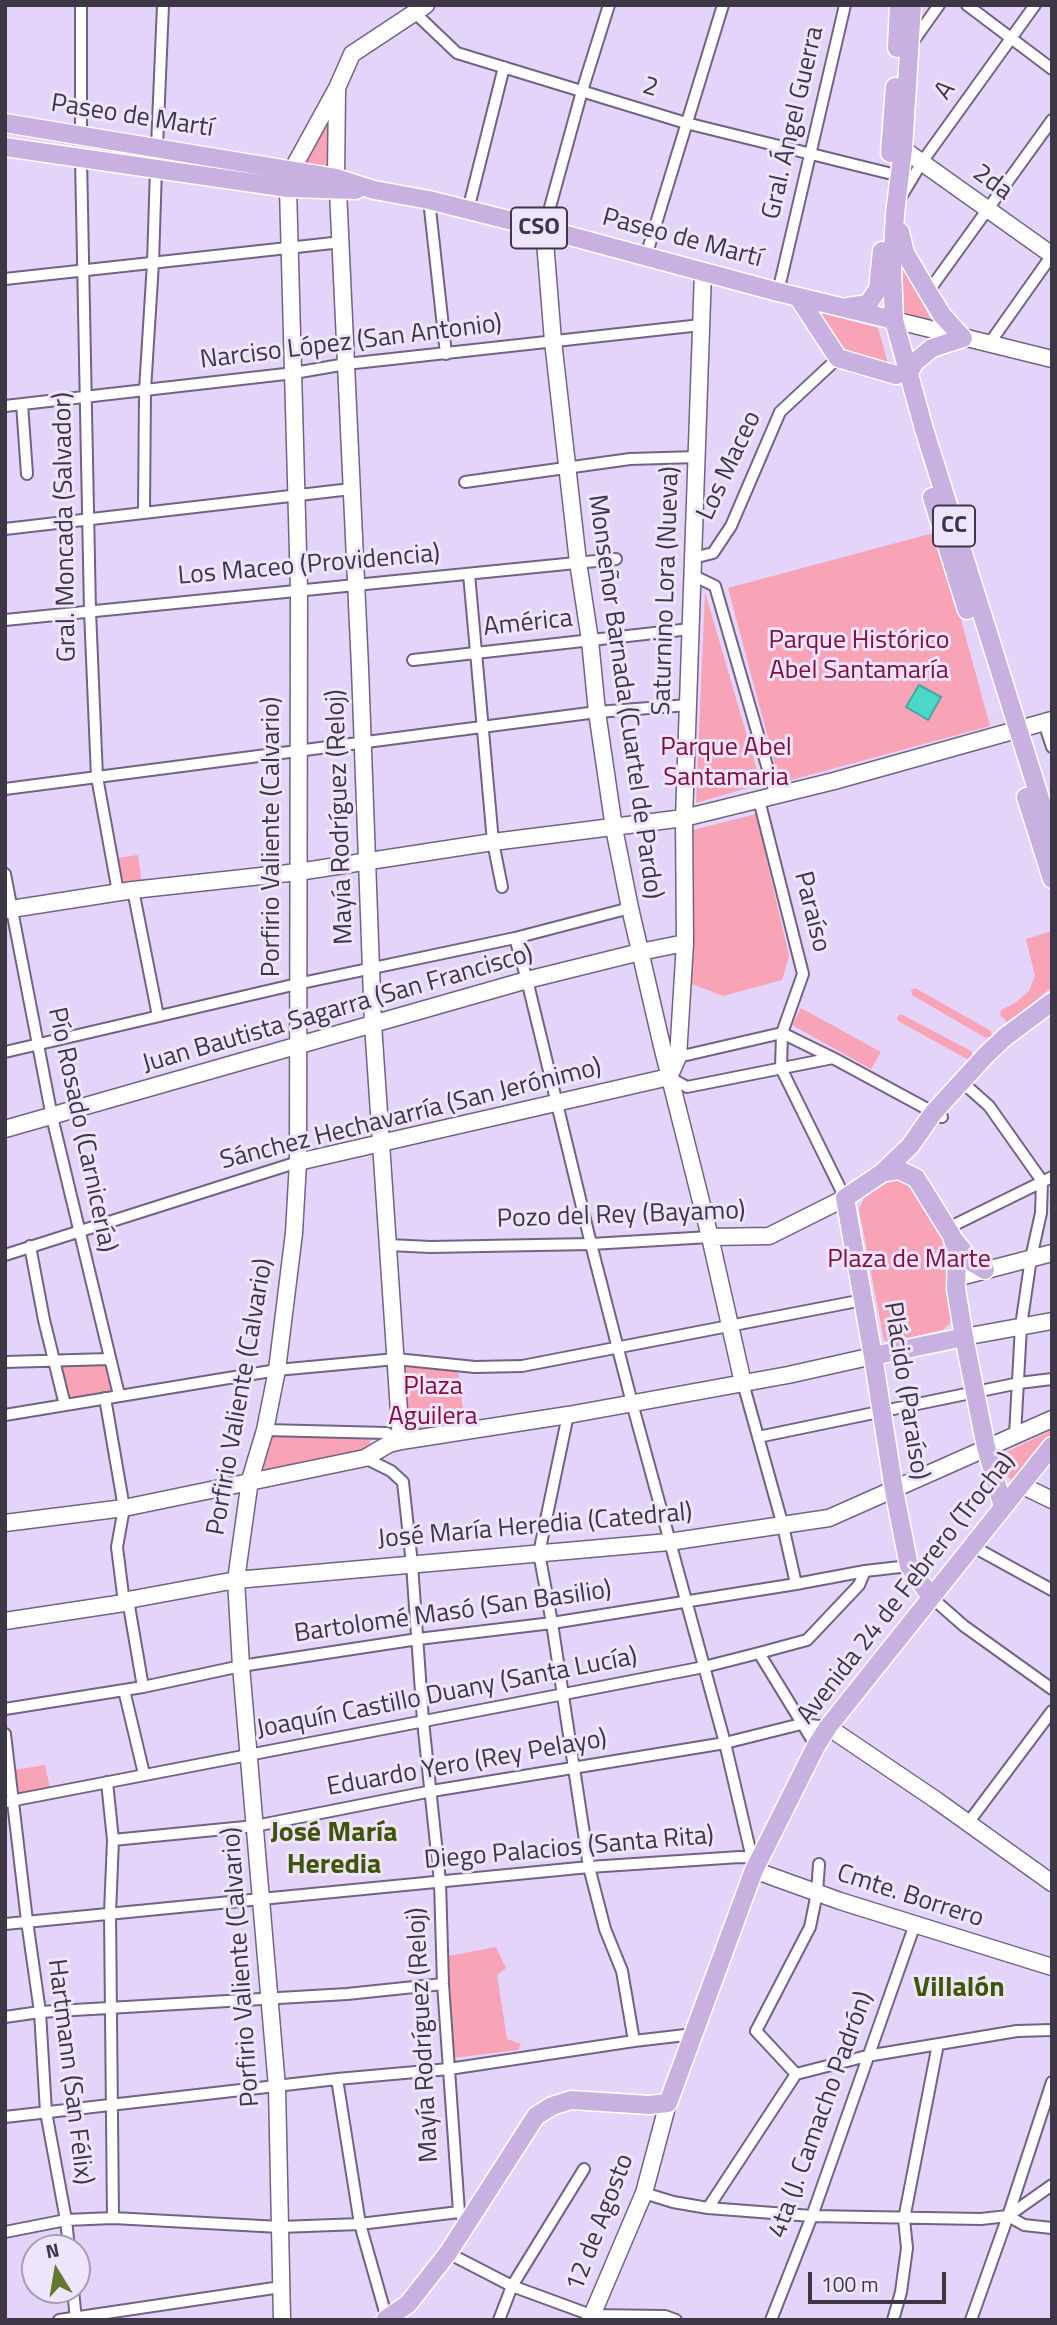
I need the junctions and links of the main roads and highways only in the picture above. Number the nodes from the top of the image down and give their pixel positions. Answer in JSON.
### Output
{"nodes":[{"id":1,"x":912,"y":5,"type":"edge"},
{"id":2,"x":898,"y":6,"type":"edge"},
{"id":3,"x":5,"y":123,"type":"edge"},
{"id":4,"x":81,"y":136,"type":"junction"},
{"id":5,"x":5,"y":147,"type":"edge"},
{"id":6,"x":81,"y":158,"type":"junction"},
{"id":7,"x":295,"y":183,"type":"junction"},
{"id":8,"x":896,"y":210,"type":"junction"},
{"id":9,"x":881,"y":272,"type":"junction"},
{"id":10,"x":798,"y":297,"type":"junction"},
{"id":11,"x":841,"y":308,"type":"junction"},
{"id":12,"x":889,"y":319,"type":"junction"},
{"id":13,"x":902,"y":374,"type":"junction"},
{"id":14,"x":1012,"y":732,"type":"junction"},
{"id":15,"x":1052,"y":837,"type":"edge"},
{"id":16,"x":1052,"y":879,"type":"edge"},
{"id":17,"x":1052,"y":1002,"type":"edge"},
{"id":18,"x":1052,"y":1018,"type":"edge"},
{"id":19,"x":965,"y":1084,"type":"junction"},
{"id":20,"x":938,"y":1115,"type":"junction"},
{"id":21,"x":882,"y":1173,"type":"junction"},
{"id":22,"x":916,"y":1178,"type":"junction"},
{"id":23,"x":950,"y":1232,"type":"junction"},
{"id":24,"x":985,"y":1270,"type":"road end"},
{"id":25,"x":964,"y":1337,"type":"junction"},
{"id":26,"x":873,"y":1356,"type":"junction"},
{"id":27,"x":1052,"y":1446,"type":"edge"},
{"id":28,"x":993,"y":1471,"type":"junction"},
{"id":29,"x":1021,"y":1485,"type":"junction"},
{"id":30,"x":1003,"y":1507,"type":"junction"},
{"id":31,"x":931,"y":1597,"type":"junction"},
{"id":32,"x":387,"y":2319,"type":"edge"}],
"edges":[{"from":1,"to":8,"type":"main road","number":"CC"},
{"from":2,"to":9,"type":"main road","number":"CC"},
{"from":3,"to":4,"type":"main road","name":"Paseo de Martí","number":"CSO"},
{"from":4,"to":6,"type":"main road"},
{"from":4,"to":7,"type":"main road","name":"Paseo de Martí","number":"CSO"},
{"from":5,"to":6,"type":"main road","name":"Paseo de Martí","number":"CSO"},
{"from":6,"to":7,"type":"main road","name":"Paseo de Martí","number":"CSO"},
{"from":7,"to":10,"type":"main road","name":"Paseo de Martí","number":"CSO"},
{"from":8,"to":12,"type":"main road","number":"CC"},
{"from":8,"to":13,"type":"main road"},
{"from":9,"to":11,"type":"main road"},
{"from":9,"to":12,"type":"main road","number":"CC"},
{"from":10,"to":11,"type":"main road","name":"Paseo de Martí","number":"CSO"},
{"from":10,"to":13,"type":"main road"},
{"from":11,"to":12,"type":"main road","name":"Paseo de Martí","number":"CSO"},
{"from":12,"to":13,"type":"main road","number":"CC"},
{"from":13,"to":14,"type":"main road","number":"CC"},
{"from":14,"to":15,"type":"main road","number":"CC"},
{"from":14,"to":16,"type":"main road","number":"CC"},
{"from":17,"to":19,"type":"main road"},
{"from":18,"to":19,"type":"main road"},
{"from":19,"to":20,"type":"main road"},
{"from":20,"to":21,"type":"main road"},
{"from":20,"to":22,"type":"main road"},
{"from":21,"to":22,"type":"main road"},
{"from":21,"to":26,"type":"main road","name":"Plácido (Paraíso)"},
{"from":22,"to":23,"type":"main road"},
{"from":23,"to":24,"type":"main road"},
{"from":23,"to":25,"type":"main road"},
{"from":25,"to":26,"type":"main road"},
{"from":25,"to":28,"type":"main road"},
{"from":26,"to":31,"type":"main road","name":"Plácido (Paraíso)"},
{"from":27,"to":29,"type":"main road","name":"Avenida 24 de Febrero (Trocha)"},
{"from":28,"to":29,"type":"main road"},
{"from":28,"to":30,"type":"main road"},
{"from":29,"to":30,"type":"main road","name":"Avenida 24 de Febrero (Trocha)"},
{"from":30,"to":31,"type":"main road","name":"Avenida 24 de Febrero (Trocha)"},
{"from":31,"to":32,"type":"main road","name":"Avenida 24 de Febrero (Trocha)"}]}
